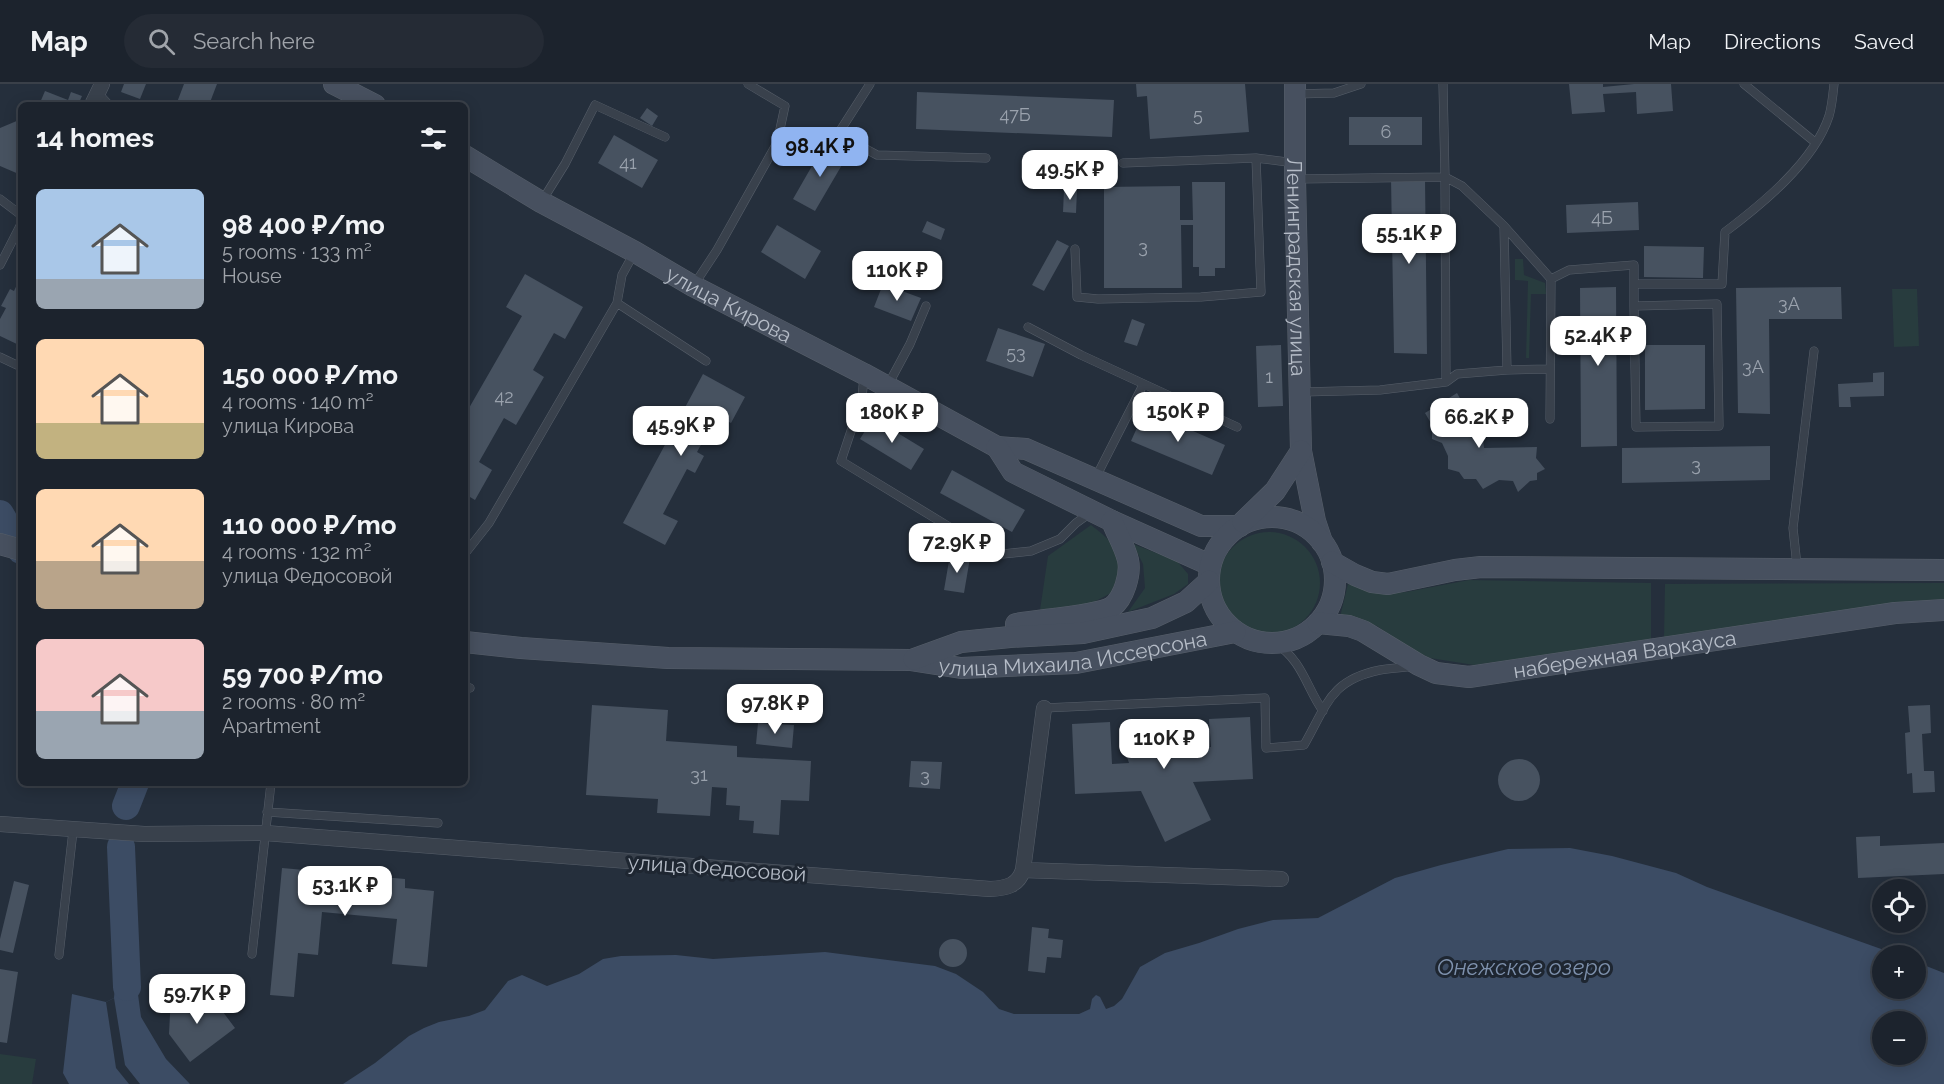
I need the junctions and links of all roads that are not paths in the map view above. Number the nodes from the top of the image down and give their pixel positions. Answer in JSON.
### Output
{"nodes":[{"id":1,"x":333,"y":84,"type":"edge"},
{"id":2,"x":748,"y":84,"type":"edge"},
{"id":3,"x":870,"y":84,"type":"edge"},
{"id":4,"x":1361,"y":84,"type":"edge"},
{"id":5,"x":1443,"y":84,"type":"edge"},
{"id":6,"x":1744,"y":84,"type":"edge"},
{"id":7,"x":1834,"y":84,"type":"edge"},
{"id":8,"x":1295,"y":89,"type":"edge"},
{"id":9,"x":369,"y":102,"type":"edge"},
{"id":10,"x":838,"y":134,"type":"junction"},
{"id":11,"x":665,"y":137,"type":"dead end"},
{"id":12,"x":777,"y":143,"type":"junction"},
{"id":13,"x":1816,"y":143,"type":"junction"},
{"id":14,"x":468,"y":158,"type":"edge"},
{"id":15,"x":986,"y":158,"type":"dead end"},
{"id":16,"x":1256,"y":158,"type":"junction"},
{"id":17,"x":1123,"y":163,"type":"dead end"},
{"id":18,"x":1295,"y":171,"type":"junction"},
{"id":19,"x":1445,"y":177,"type":"junction"},
{"id":20,"x":0,"y":198,"type":"edge"},
{"id":21,"x":541,"y":202,"type":"junction"},
{"id":22,"x":18,"y":213,"type":"edge"},
{"id":23,"x":1504,"y":226,"type":"junction"},
{"id":24,"x":18,"y":230,"type":"edge"},
{"id":25,"x":1075,"y":249,"type":"dead end"},
{"id":26,"x":634,"y":252,"type":"junction"},
{"id":27,"x":0,"y":265,"type":"edge"},
{"id":28,"x":1551,"y":279,"type":"junction"},
{"id":29,"x":1634,"y":284,"type":"junction"},
{"id":30,"x":693,"y":286,"type":"junction"},
{"id":31,"x":617,"y":303,"type":"junction"},
{"id":32,"x":926,"y":306,"type":"dead end"},
{"id":33,"x":1634,"y":306,"type":"junction"},
{"id":34,"x":1028,"y":327,"type":"dead end"},
{"id":35,"x":1814,"y":351,"type":"dead end"},
{"id":36,"x":0,"y":357,"type":"edge"},
{"id":37,"x":706,"y":361,"type":"dead end"},
{"id":38,"x":18,"y":366,"type":"edge"},
{"id":39,"x":1550,"y":369,"type":"junction"},
{"id":40,"x":1507,"y":370,"type":"junction"},
{"id":41,"x":864,"y":374,"type":"junction"},
{"id":42,"x":1446,"y":382,"type":"junction"},
{"id":43,"x":1143,"y":385,"type":"junction"},
{"id":44,"x":887,"y":387,"type":"junction"},
{"id":45,"x":1300,"y":392,"type":"junction"},
{"id":46,"x":1550,"y":419,"type":"dead end"},
{"id":47,"x":1237,"y":427,"type":"dead end"},
{"id":48,"x":997,"y":447,"type":"junction"},
{"id":49,"x":1302,"y":451,"type":"junction"},
{"id":50,"x":1096,"y":479,"type":"junction"},
{"id":51,"x":1092,"y":512,"type":"junction"},
{"id":52,"x":1112,"y":521,"type":"junction"},
{"id":53,"x":1240,"y":526,"type":"junction"},
{"id":54,"x":1322,"y":542,"type":"junction"},
{"id":55,"x":0,"y":544,"type":"edge"},
{"id":56,"x":18,"y":549,"type":"edge"},
{"id":57,"x":468,"y":551,"type":"edge"},
{"id":58,"x":1332,"y":562,"type":"junction"},
{"id":59,"x":1944,"y":570,"type":"edge"},
{"id":60,"x":1797,"y":571,"type":"junction"},
{"id":61,"x":1210,"y":573,"type":"junction"},
{"id":62,"x":1944,"y":610,"type":"edge"},
{"id":63,"x":1318,"y":623,"type":"junction"},
{"id":64,"x":1236,"y":632,"type":"junction"},
{"id":65,"x":468,"y":642,"type":"edge"},
{"id":66,"x":961,"y":642,"type":"junction"},
{"id":67,"x":1275,"y":644,"type":"junction"},
{"id":68,"x":910,"y":660,"type":"junction"},
{"id":69,"x":1419,"y":665,"type":"junction"},
{"id":70,"x":1044,"y":708,"type":"joint"},
{"id":71,"x":1323,"y":711,"type":"junction"},
{"id":72,"x":271,"y":786,"type":"edge"},
{"id":73,"x":267,"y":812,"type":"junction"},
{"id":74,"x":438,"y":823,"type":"dead end"},
{"id":75,"x":0,"y":824,"type":"edge"},
{"id":76,"x":73,"y":831,"type":"junction"},
{"id":77,"x":265,"y":833,"type":"junction"},
{"id":78,"x":1023,"y":870,"type":"junction"},
{"id":79,"x":1281,"y":879,"type":"dead end"},
{"id":80,"x":252,"y":954,"type":"dead end"},
{"id":81,"x":59,"y":955,"type":"dead end"}],
"edges":[{"from":1,"to":9,"type":"main road"},
{"from":2,"to":12,"type":"lane"},
{"from":3,"to":10,"type":"lane"},
{"from":4,"to":8,"type":"lane"},
{"from":5,"to":19,"type":"lane"},
{"from":6,"to":13,"type":"lane"},
{"from":7,"to":13,"type":"lane"},
{"from":8,"to":18,"type":"main road","name":"Ленинградская улица"},
{"from":10,"to":12,"type":"lane"},
{"from":10,"to":15,"type":"lane"},
{"from":11,"to":21,"type":"lane"},
{"from":12,"to":30,"type":"lane"},
{"from":13,"to":29,"type":"lane"},
{"from":14,"to":21,"type":"main road","name":"улица Кирова"},
{"from":16,"to":17,"type":"lane"},
{"from":16,"to":18,"type":"lane"},
{"from":16,"to":25,"type":"lane"},
{"from":18,"to":19,"type":"lane"},
{"from":18,"to":45,"type":"main road","name":"Ленинградская улица"},
{"from":19,"to":23,"type":"lane"},
{"from":19,"to":42,"type":"lane"},
{"from":20,"to":22,"type":"lane"},
{"from":21,"to":26,"type":"main road","name":"улица Кирова"},
{"from":23,"to":28,"type":"lane"},
{"from":23,"to":40,"type":"lane"},
{"from":24,"to":27,"type":"lane"},
{"from":26,"to":30,"type":"main road","name":"улица Кирова"},
{"from":26,"to":31,"type":"lane"},
{"from":28,"to":29,"type":"lane"},
{"from":28,"to":39,"type":"lane"},
{"from":29,"to":33,"type":"lane"},
{"from":30,"to":41,"type":"main road","name":"улица Кирова"},
{"from":31,"to":37,"type":"lane"},
{"from":31,"to":57,"type":"lane"},
{"from":32,"to":44,"type":"lane"},
{"from":33,"to":33,"type":"lane"},
{"from":34,"to":43,"type":"lane"},
{"from":35,"to":60,"type":"lane"},
{"from":36,"to":38,"type":"lane"},
{"from":39,"to":40,"type":"lane"},
{"from":39,"to":46,"type":"lane"},
{"from":40,"to":42,"type":"lane"},
{"from":41,"to":44,"type":"main road","name":"улица Кирова"},
{"from":41,"to":51,"type":"lane"},
{"from":42,"to":45,"type":"lane"},
{"from":43,"to":47,"type":"lane"},
{"from":43,"to":50,"type":"lane"},
{"from":44,"to":48,"type":"main road","name":"улица Кирова"},
{"from":45,"to":49,"type":"main road","name":"Ленинградская улица"},
{"from":48,"to":50,"type":"main road","name":"улица Кирова"},
{"from":48,"to":51,"type":"main road","name":"улица Кирова"},
{"from":49,"to":53,"type":"main road"},
{"from":49,"to":54,"type":"main road","name":"Ленинградская улица"},
{"from":50,"to":53,"type":"main road","name":"улица Кирова"},
{"from":51,"to":52,"type":"main road","name":"улица Кирова"},
{"from":52,"to":61,"type":"main road","name":"улица Кирова"},
{"from":52,"to":66,"type":"main road"},
{"from":53,"to":54,"type":"main road"},
{"from":53,"to":61,"type":"main road"},
{"from":54,"to":58,"type":"main road"},
{"from":55,"to":56,"type":"main road"},
{"from":58,"to":60,"type":"main road"},
{"from":58,"to":63,"type":"main road"},
{"from":59,"to":60,"type":"main road"},
{"from":61,"to":64,"type":"main road"},
{"from":61,"to":66,"type":"main road","name":"улица Михаила Иссерсона"},
{"from":62,"to":69,"type":"main road","name":"набережная Варкауса"},
{"from":63,"to":67,"type":"main road"},
{"from":63,"to":69,"type":"main road","name":"набережная Варкауса"},
{"from":64,"to":67,"type":"main road"},
{"from":64,"to":68,"type":"main road","name":"улица Михаила Иссерсона"},
{"from":65,"to":68,"type":"main road","name":"улица Михаила Иссерсона"},
{"from":66,"to":68,"type":"main road","name":"улица Михаила Иссерсона"},
{"from":67,"to":71,"type":"lane"},
{"from":69,"to":71,"type":"lane"},
{"from":70,"to":71,"type":"lane"},
{"from":70,"to":78,"type":"street"},
{"from":72,"to":73,"type":"lane"},
{"from":73,"to":74,"type":"lane"},
{"from":73,"to":77,"type":"lane"},
{"from":75,"to":76,"type":"street"},
{"from":76,"to":77,"type":"street","name":"улица Федосовой"},
{"from":76,"to":81,"type":"lane"},
{"from":77,"to":78,"type":"street","name":"улица Федосовой"},
{"from":77,"to":80,"type":"lane"},
{"from":78,"to":79,"type":"street"}]}
